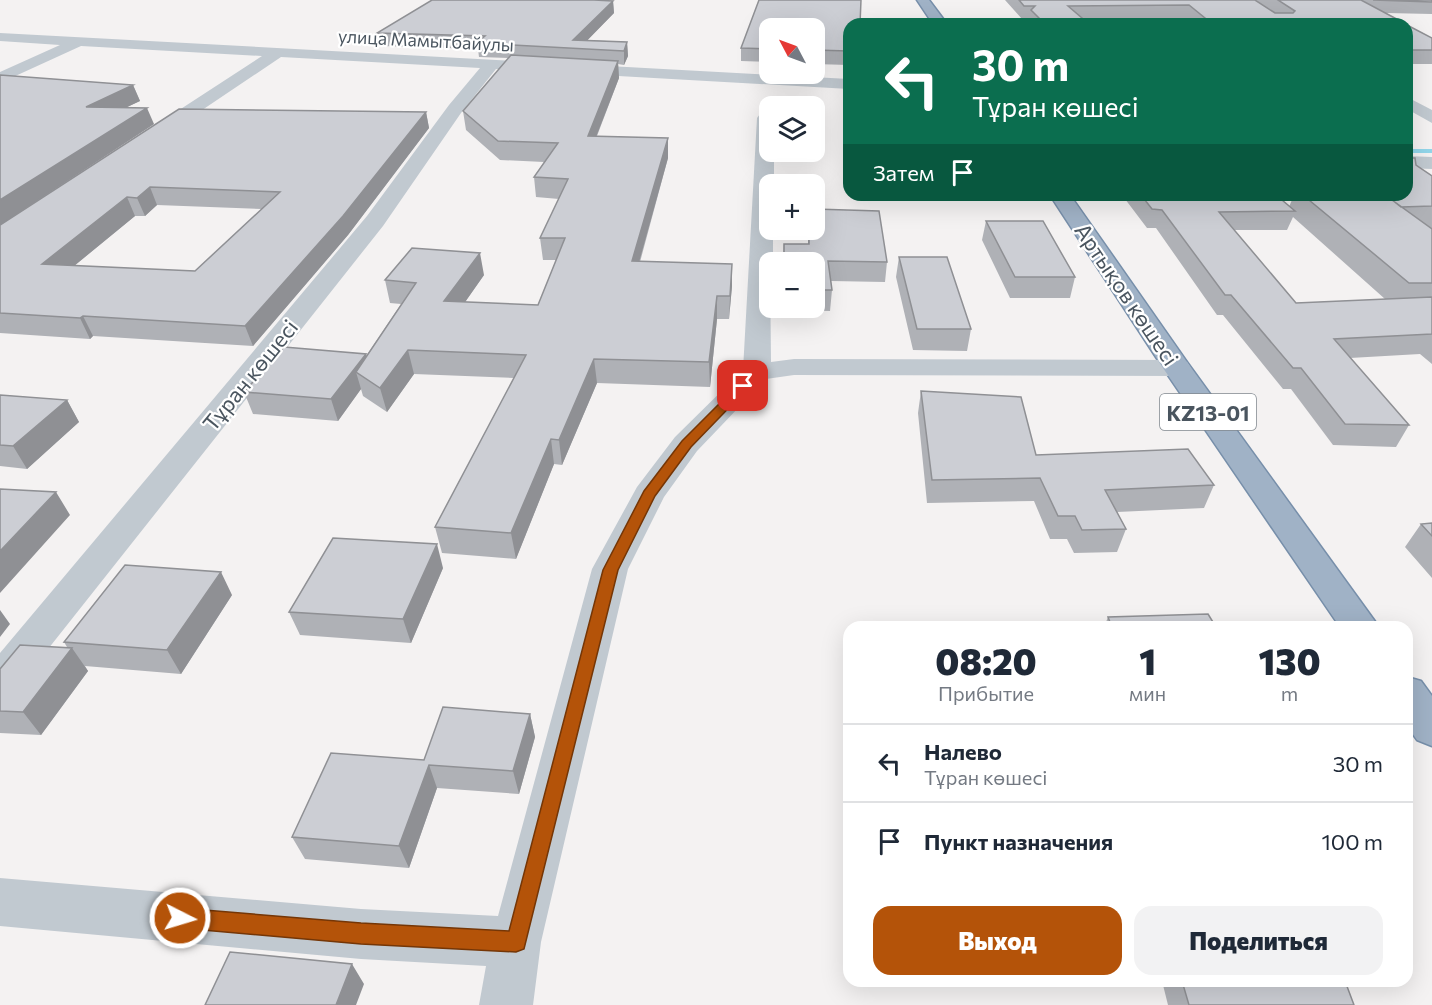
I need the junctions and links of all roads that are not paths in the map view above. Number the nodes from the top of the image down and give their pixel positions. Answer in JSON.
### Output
{"nodes":[{"id":1,"x":923,"y":0,"type":"edge"},
{"id":2,"x":936,"y":18,"type":"edge"},
{"id":3,"x":0,"y":37,"type":"edge"},
{"id":4,"x":81,"y":41,"type":"junction"},
{"id":5,"x":280,"y":51,"type":"junction"},
{"id":6,"x":493,"y":63,"type":"junction"},
{"id":7,"x":0,"y":78,"type":"edge"},
{"id":8,"x":843,"y":84,"type":"edge"},
{"id":9,"x":1413,"y":106,"type":"edge"},
{"id":10,"x":1432,"y":118,"type":"edge"},
{"id":11,"x":137,"y":146,"type":"edge"},
{"id":12,"x":764,"y":162,"type":"edge"},
{"id":13,"x":1432,"y":163,"type":"edge"},
{"id":14,"x":1413,"y":171,"type":"edge"},
{"id":15,"x":1064,"y":201,"type":"edge"},
{"id":16,"x":1176,"y":368,"type":"junction"},
{"id":17,"x":757,"y":372,"type":"junction"},
{"id":18,"x":1356,"y":621,"type":"edge"},
{"id":19,"x":0,"y":681,"type":"edge"},
{"id":20,"x":1413,"y":701,"type":"edge"},
{"id":21,"x":1432,"y":728,"type":"edge"},
{"id":22,"x":0,"y":902,"type":"edge"},
{"id":23,"x":516,"y":942,"type":"junction"},
{"id":24,"x":506,"y":1005,"type":"edge"}],
"edges":[{"from":1,"to":2,"type":"highway"},
{"from":3,"to":4,"type":"street","name":"улица Мамытбайулы"},
{"from":4,"to":5,"type":"street","name":"улица Мамытбайулы"},
{"from":4,"to":7,"type":"street"},
{"from":5,"to":6,"type":"street","name":"улица Мамытбайулы"},
{"from":5,"to":11,"type":"street"},
{"from":6,"to":8,"type":"street","name":"улица Мамытбайулы"},
{"from":6,"to":19,"type":"street","name":"Тұран көшесі"},
{"from":9,"to":10,"type":"street"},
{"from":12,"to":17,"type":"street"},
{"from":13,"to":14,"type":"street"},
{"from":15,"to":16,"type":"highway","name":"Артықов көшесі","number":"KZ13-01"},
{"from":16,"to":17,"type":"street"},
{"from":16,"to":18,"type":"highway","name":"Артықов көшесі","number":"KZ13-01"},
{"from":17,"to":23,"type":"street"},
{"from":20,"to":21,"type":"highway"},
{"from":22,"to":23,"type":"street"},
{"from":23,"to":24,"type":"street"}]}
